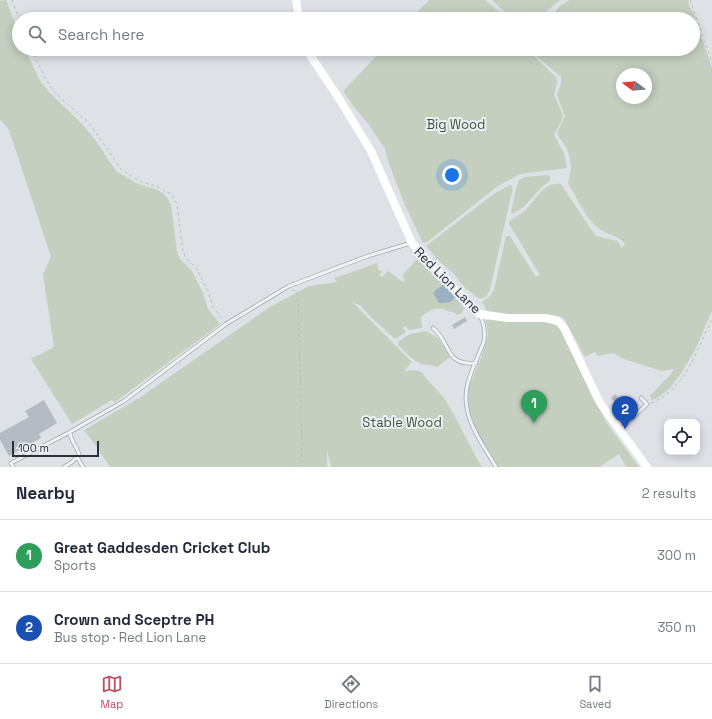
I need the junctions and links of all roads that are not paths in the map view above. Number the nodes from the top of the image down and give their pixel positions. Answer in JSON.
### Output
{"nodes":[{"id":1,"x":296,"y":0,"type":"edge"},
{"id":2,"x":298,"y":12,"type":"edge"},
{"id":3,"x":311,"y":56,"type":"edge"},
{"id":4,"x":412,"y":243,"type":"junction"},
{"id":5,"x":479,"y":314,"type":"junction"},
{"id":6,"x":433,"y":328,"type":"dead end"},
{"id":7,"x":476,"y":363,"type":"junction"},
{"id":8,"x":641,"y":398,"type":"dead end"},
{"id":9,"x":619,"y":430,"type":"junction"},
{"id":10,"x":70,"y":432,"type":"junction"},
{"id":11,"x":77,"y":457,"type":"junction"},
{"id":12,"x":13,"y":467,"type":"edge"},
{"id":13,"x":64,"y":467,"type":"edge"},
{"id":14,"x":82,"y":467,"type":"edge"},
{"id":15,"x":496,"y":467,"type":"edge"},
{"id":16,"x":647,"y":467,"type":"edge"}],
"edges":[{"from":1,"to":2,"type":"street"},
{"from":3,"to":4,"type":"street","name":"Red Lion Lane"},
{"from":4,"to":5,"type":"street","name":"Red Lion Lane"},
{"from":4,"to":10,"type":"lane"},
{"from":5,"to":7,"type":"lane"},
{"from":5,"to":9,"type":"street","name":"Red Lion Lane"},
{"from":6,"to":7,"type":"lane"},
{"from":7,"to":15,"type":"lane"},
{"from":8,"to":9,"type":"lane"},
{"from":9,"to":16,"type":"street","name":"Red Lion Lane"},
{"from":10,"to":11,"type":"lane"},
{"from":10,"to":12,"type":"lane"},
{"from":11,"to":13,"type":"lane"},
{"from":11,"to":14,"type":"lane"}]}
